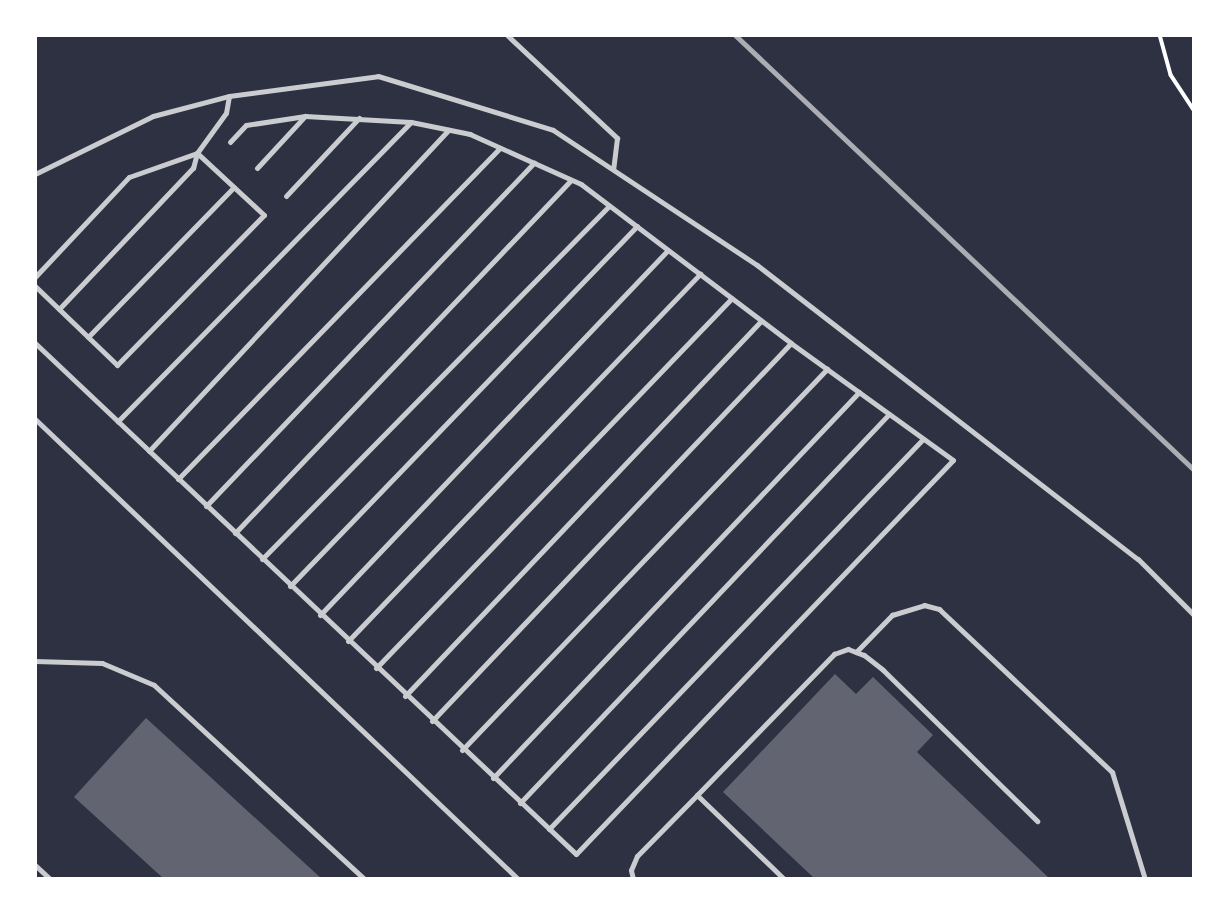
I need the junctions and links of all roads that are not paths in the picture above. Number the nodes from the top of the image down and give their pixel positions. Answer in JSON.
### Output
{"nodes":[{"id":1,"x":508,"y":35,"type":"edge"},
{"id":2,"x":229,"y":96,"type":"junction"},
{"id":3,"x":305,"y":116,"type":"junction"},
{"id":4,"x":359,"y":118,"type":"junction"},
{"id":5,"x":411,"y":122,"type":"junction"},
{"id":6,"x":448,"y":130,"type":"junction"},
{"id":7,"x":230,"y":142,"type":"dead end"},
{"id":8,"x":500,"y":148,"type":"junction"},
{"id":9,"x":197,"y":153,"type":"junction"},
{"id":10,"x":534,"y":163,"type":"junction"},
{"id":11,"x":257,"y":168,"type":"dead end"},
{"id":12,"x":613,"y":169,"type":"junction"},
{"id":13,"x":35,"y":174,"type":"edge"},
{"id":14,"x":571,"y":180,"type":"junction"},
{"id":15,"x":234,"y":187,"type":"junction"},
{"id":16,"x":286,"y":196,"type":"dead end"},
{"id":17,"x":609,"y":205,"type":"junction"},
{"id":18,"x":637,"y":226,"type":"junction"},
{"id":19,"x":668,"y":250,"type":"junction"},
{"id":20,"x":700,"y":274,"type":"junction"},
{"id":21,"x":35,"y":276,"type":"edge"},
{"id":22,"x":35,"y":286,"type":"edge"},
{"id":23,"x":732,"y":298,"type":"junction"},
{"id":24,"x":59,"y":309,"type":"junction"},
{"id":25,"x":761,"y":321,"type":"junction"},
{"id":26,"x":88,"y":337,"type":"junction"},
{"id":27,"x":35,"y":343,"type":"edge"},
{"id":28,"x":791,"y":343,"type":"junction"},
{"id":29,"x":827,"y":369,"type":"junction"},
{"id":30,"x":859,"y":392,"type":"junction"},
{"id":31,"x":889,"y":414,"type":"junction"},
{"id":32,"x":35,"y":419,"type":"edge"},
{"id":33,"x":118,"y":421,"type":"junction"},
{"id":34,"x":923,"y":439,"type":"junction"},
{"id":35,"x":149,"y":451,"type":"junction"},
{"id":36,"x":178,"y":479,"type":"junction"},
{"id":37,"x":206,"y":506,"type":"junction"},
{"id":38,"x":235,"y":533,"type":"junction"},
{"id":39,"x":262,"y":559,"type":"junction"},
{"id":40,"x":290,"y":586,"type":"junction"},
{"id":41,"x":320,"y":615,"type":"junction"},
{"id":42,"x":1194,"y":615,"type":"edge"},
{"id":43,"x":348,"y":641,"type":"junction"},
{"id":44,"x":856,"y":652,"type":"junction"},
{"id":45,"x":35,"y":661,"type":"edge"},
{"id":46,"x":376,"y":668,"type":"junction"},
{"id":47,"x":405,"y":696,"type":"junction"},
{"id":48,"x":432,"y":721,"type":"junction"},
{"id":49,"x":463,"y":750,"type":"junction"},
{"id":50,"x":494,"y":778,"type":"junction"},
{"id":51,"x":697,"y":795,"type":"junction"},
{"id":52,"x":520,"y":803,"type":"junction"},
{"id":53,"x":1037,"y":821,"type":"dead end"},
{"id":54,"x":549,"y":829,"type":"junction"},
{"id":55,"x":35,"y":865,"type":"edge"},
{"id":56,"x":50,"y":879,"type":"edge"},
{"id":57,"x":364,"y":879,"type":"edge"},
{"id":58,"x":518,"y":879,"type":"edge"},
{"id":59,"x":633,"y":879,"type":"edge"},
{"id":60,"x":784,"y":879,"type":"edge"},
{"id":61,"x":1145,"y":879,"type":"edge"}],
"edges":[{"from":1,"to":12,"type":"lane"},
{"from":2,"to":9,"type":"lane"},
{"from":2,"to":12,"type":"lane"},
{"from":2,"to":13,"type":"lane"},
{"from":3,"to":4,"type":"lane"},
{"from":3,"to":7,"type":"lane"},
{"from":3,"to":11,"type":"lane"},
{"from":4,"to":5,"type":"lane"},
{"from":4,"to":16,"type":"lane"},
{"from":5,"to":6,"type":"lane"},
{"from":5,"to":33,"type":"lane"},
{"from":6,"to":8,"type":"lane"},
{"from":6,"to":35,"type":"lane"},
{"from":8,"to":10,"type":"lane"},
{"from":8,"to":36,"type":"lane"},
{"from":9,"to":15,"type":"lane"},
{"from":9,"to":21,"type":"lane"},
{"from":9,"to":24,"type":"lane"},
{"from":10,"to":14,"type":"lane"},
{"from":10,"to":37,"type":"lane"},
{"from":12,"to":42,"type":"lane"},
{"from":14,"to":17,"type":"lane"},
{"from":14,"to":38,"type":"lane"},
{"from":15,"to":26,"type":"lane"},
{"from":15,"to":26,"type":"lane"},
{"from":17,"to":18,"type":"lane"},
{"from":17,"to":39,"type":"lane"},
{"from":18,"to":19,"type":"lane"},
{"from":18,"to":40,"type":"lane"},
{"from":19,"to":20,"type":"lane"},
{"from":19,"to":41,"type":"lane"},
{"from":20,"to":23,"type":"lane"},
{"from":20,"to":43,"type":"lane"},
{"from":22,"to":24,"type":"lane"},
{"from":23,"to":25,"type":"lane"},
{"from":23,"to":46,"type":"lane"},
{"from":24,"to":26,"type":"lane"},
{"from":25,"to":28,"type":"lane"},
{"from":25,"to":47,"type":"lane"},
{"from":27,"to":33,"type":"lane"},
{"from":28,"to":29,"type":"lane"},
{"from":28,"to":48,"type":"lane"},
{"from":29,"to":30,"type":"lane"},
{"from":29,"to":49,"type":"lane"},
{"from":30,"to":31,"type":"lane"},
{"from":30,"to":50,"type":"lane"},
{"from":31,"to":34,"type":"lane"},
{"from":31,"to":52,"type":"lane"},
{"from":32,"to":58,"type":"lane"},
{"from":33,"to":35,"type":"lane"},
{"from":34,"to":54,"type":"lane"},
{"from":34,"to":54,"type":"lane"},
{"from":35,"to":36,"type":"lane"},
{"from":36,"to":37,"type":"lane"},
{"from":37,"to":38,"type":"lane"},
{"from":38,"to":39,"type":"lane"},
{"from":39,"to":40,"type":"lane"},
{"from":40,"to":41,"type":"lane"},
{"from":41,"to":43,"type":"lane"},
{"from":43,"to":46,"type":"lane"},
{"from":44,"to":51,"type":"lane"},
{"from":44,"to":53,"type":"lane"},
{"from":44,"to":61,"type":"lane"},
{"from":45,"to":57,"type":"lane"},
{"from":46,"to":47,"type":"lane"},
{"from":47,"to":48,"type":"lane"},
{"from":48,"to":49,"type":"lane"},
{"from":49,"to":50,"type":"lane"},
{"from":50,"to":52,"type":"lane"},
{"from":51,"to":59,"type":"lane"},
{"from":51,"to":60,"type":"lane"},
{"from":52,"to":54,"type":"lane"},
{"from":55,"to":56,"type":"lane"}]}
